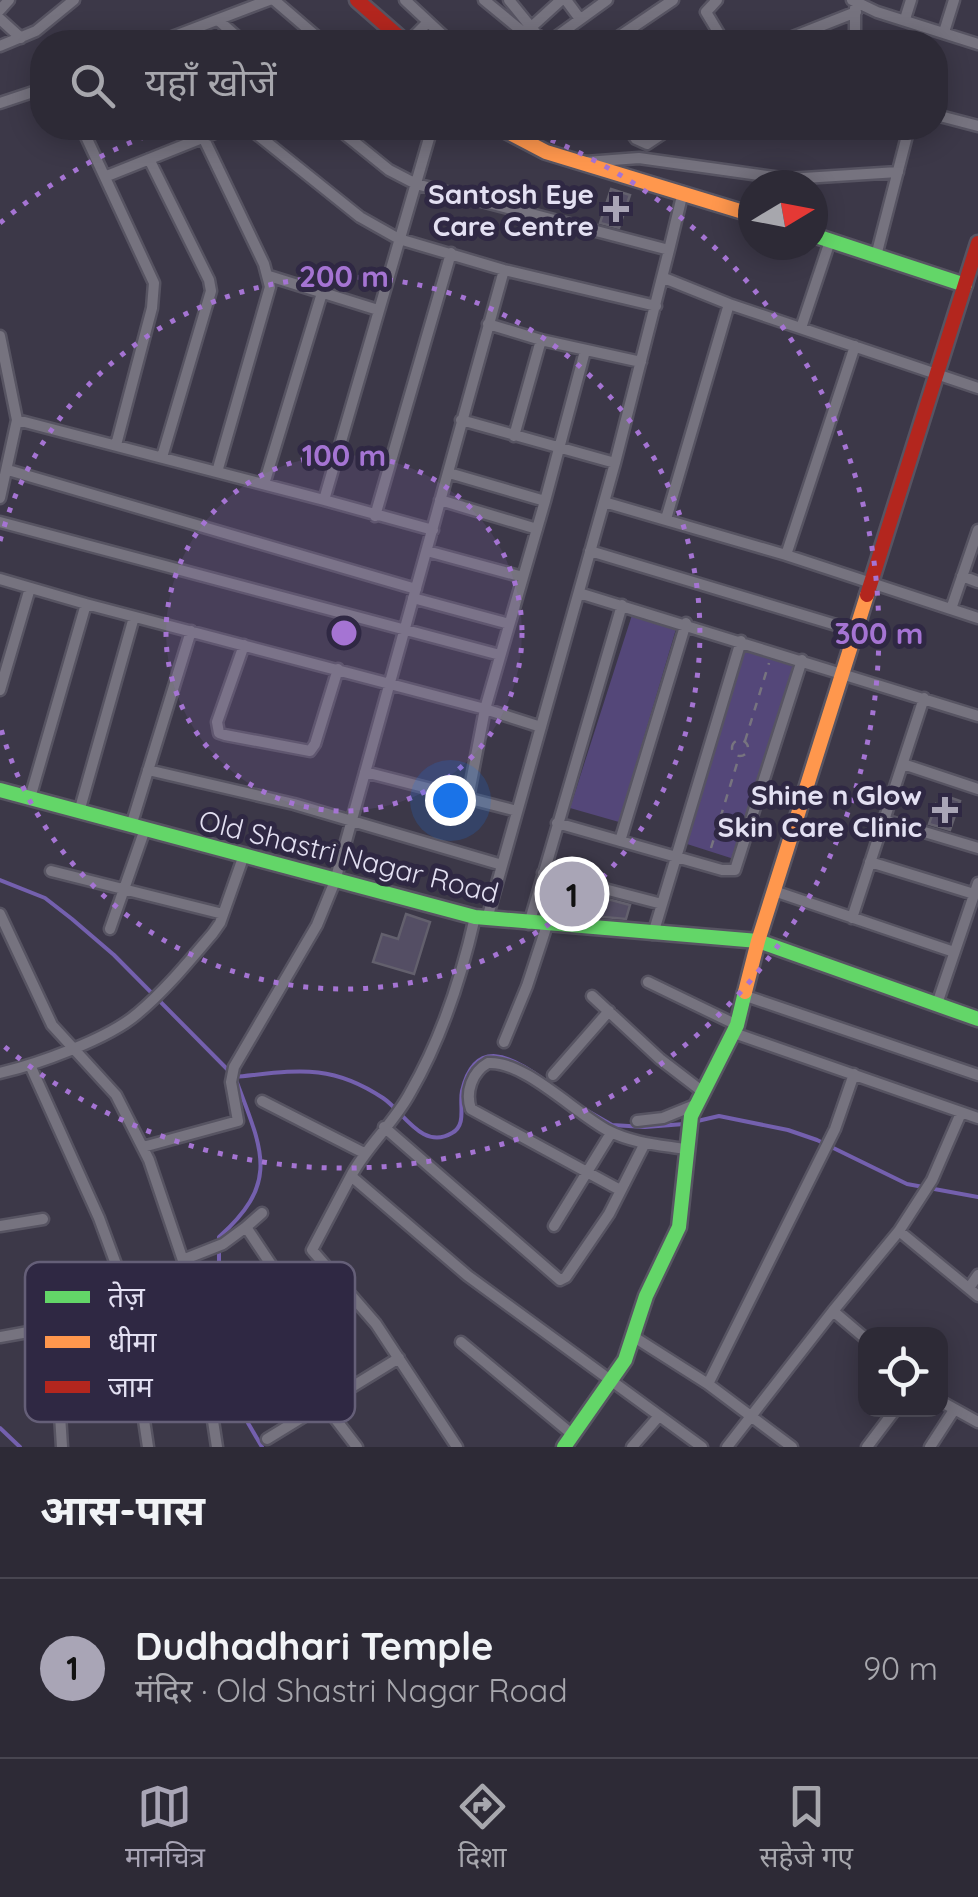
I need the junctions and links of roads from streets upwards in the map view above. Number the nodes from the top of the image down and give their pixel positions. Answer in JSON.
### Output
{"nodes":[{"id":1,"x":9,"y":0,"type":"edge"},
{"id":2,"x":74,"y":0,"type":"edge"},
{"id":3,"x":271,"y":0,"type":"edge"},
{"id":4,"x":405,"y":0,"type":"edge"},
{"id":5,"x":484,"y":0,"type":"edge"},
{"id":6,"x":510,"y":0,"type":"edge"},
{"id":7,"x":564,"y":0,"type":"edge"},
{"id":8,"x":607,"y":0,"type":"edge"},
{"id":9,"x":673,"y":0,"type":"edge"},
{"id":10,"x":717,"y":0,"type":"edge"},
{"id":11,"x":911,"y":0,"type":"edge"},
{"id":12,"x":954,"y":0,"type":"edge"},
{"id":13,"x":366,"y":3,"type":"edge"},
{"id":14,"x":854,"y":5,"type":"edge"},
{"id":15,"x":0,"y":10,"type":"edge"},
{"id":16,"x":0,"y":19,"type":"edge"},
{"id":17,"x":580,"y":19,"type":"junction"},
{"id":18,"x":218,"y":20,"type":"junction"},
{"id":19,"x":905,"y":20,"type":"junction"},
{"id":20,"x":428,"y":22,"type":"junction"},
{"id":21,"x":36,"y":30,"type":"edge"},
{"id":22,"x":191,"y":30,"type":"edge"},
{"id":23,"x":229,"y":30,"type":"edge"},
{"id":24,"x":308,"y":30,"type":"edge"},
{"id":25,"x":394,"y":30,"type":"edge"},
{"id":26,"x":419,"y":30,"type":"edge"},
{"id":27,"x":437,"y":30,"type":"edge"},
{"id":28,"x":526,"y":30,"type":"junction"},
{"id":29,"x":564,"y":30,"type":"edge"},
{"id":30,"x":629,"y":30,"type":"edge"},
{"id":31,"x":715,"y":30,"type":"edge"},
{"id":32,"x":804,"y":30,"type":"edge"},
{"id":33,"x":855,"y":30,"type":"edge"},
{"id":34,"x":938,"y":30,"type":"edge"},
{"id":35,"x":945,"y":30,"type":"edge"},
{"id":36,"x":30,"y":33,"type":"edge"},
{"id":37,"x":948,"y":33,"type":"edge"},
{"id":38,"x":21,"y":38,"type":"junction"},
{"id":39,"x":978,"y":44,"type":"edge"},
{"id":40,"x":0,"y":46,"type":"edge"},
{"id":41,"x":30,"y":93,"type":"edge"},
{"id":42,"x":0,"y":103,"type":"edge"},
{"id":43,"x":948,"y":118,"type":"edge"},
{"id":44,"x":978,"y":126,"type":"edge"},
{"id":45,"x":91,"y":140,"type":"edge"},
{"id":46,"x":197,"y":140,"type":"edge"},
{"id":47,"x":203,"y":140,"type":"edge"},
{"id":48,"x":265,"y":140,"type":"edge"},
{"id":49,"x":352,"y":140,"type":"edge"},
{"id":50,"x":425,"y":140,"type":"edge"},
{"id":51,"x":520,"y":140,"type":"edge"},
{"id":52,"x":638,"y":140,"type":"edge"},
{"id":53,"x":652,"y":140,"type":"edge"},
{"id":54,"x":906,"y":140,"type":"edge"},
{"id":55,"x":641,"y":144,"type":"junction"},
{"id":56,"x":639,"y":158,"type":"junction"},
{"id":57,"x":149,"y":159,"type":"junction"},
{"id":58,"x":584,"y":162,"type":"junction"},
{"id":59,"x":898,"y":172,"type":"junction"},
{"id":60,"x":738,"y":174,"type":"edge"},
{"id":61,"x":107,"y":176,"type":"junction"},
{"id":62,"x":636,"y":178,"type":"junction"},
{"id":63,"x":828,"y":178,"type":"edge"},
{"id":64,"x":416,"y":184,"type":"junction"},
{"id":65,"x":683,"y":192,"type":"junction"},
{"id":66,"x":738,"y":210,"type":"edge"},
{"id":67,"x":399,"y":239,"type":"junction"},
{"id":68,"x":830,"y":240,"type":"joint"},
{"id":69,"x":978,"y":243,"type":"edge"},
{"id":70,"x":670,"y":250,"type":"junction"},
{"id":71,"x":451,"y":253,"type":"junction"},
{"id":72,"x":876,"y":256,"type":"junction"},
{"id":73,"x":504,"y":270,"type":"junction"},
{"id":74,"x":269,"y":276,"type":"junction"},
{"id":75,"x":664,"y":278,"type":"junction"},
{"id":76,"x":970,"y":285,"type":"edge"},
{"id":77,"x":322,"y":293,"type":"junction"},
{"id":78,"x":729,"y":304,"type":"junction"},
{"id":79,"x":656,"y":306,"type":"junction"},
{"id":80,"x":378,"y":310,"type":"junction"},
{"id":81,"x":488,"y":324,"type":"junction"},
{"id":82,"x":801,"y":328,"type":"junction"},
{"id":83,"x":0,"y":336,"type":"edge"},
{"id":84,"x":541,"y":340,"type":"junction"},
{"id":85,"x":855,"y":346,"type":"junction"},
{"id":86,"x":585,"y":351,"type":"junction"},
{"id":87,"x":642,"y":362,"type":"junction"},
{"id":88,"x":939,"y":375,"type":"junction"},
{"id":89,"x":978,"y":388,"type":"edge"},
{"id":90,"x":17,"y":420,"type":"junction"},
{"id":91,"x":462,"y":420,"type":"junction"},
{"id":92,"x":514,"y":436,"type":"junction"},
{"id":93,"x":116,"y":445,"type":"junction"},
{"id":94,"x":560,"y":449,"type":"junction"},
{"id":95,"x":162,"y":457,"type":"junction"},
{"id":96,"x":616,"y":463,"type":"junction"},
{"id":97,"x":8,"y":470,"type":"junction"},
{"id":98,"x":216,"y":472,"type":"junction"},
{"id":99,"x":449,"y":473,"type":"junction"},
{"id":100,"x":264,"y":484,"type":"junction"},
{"id":101,"x":0,"y":498,"type":"edge"},
{"id":102,"x":324,"y":500,"type":"junction"},
{"id":103,"x":440,"y":500,"type":"junction"},
{"id":104,"x":545,"y":500,"type":"junction"},
{"id":105,"x":604,"y":502,"type":"junction"},
{"id":106,"x":376,"y":516,"type":"junction"},
{"id":107,"x":666,"y":519,"type":"junction"},
{"id":108,"x":0,"y":522,"type":"edge"},
{"id":109,"x":537,"y":529,"type":"junction"},
{"id":110,"x":433,"y":530,"type":"junction"},
{"id":111,"x":978,"y":532,"type":"edge"},
{"id":112,"x":427,"y":551,"type":"junction"},
{"id":113,"x":590,"y":551,"type":"junction"},
{"id":114,"x":786,"y":555,"type":"junction"},
{"id":115,"x":962,"y":576,"type":"junction"},
{"id":116,"x":523,"y":577,"type":"junction"},
{"id":117,"x":0,"y":580,"type":"edge"},
{"id":118,"x":871,"y":582,"type":"junction"},
{"id":119,"x":978,"y":582,"type":"edge"},
{"id":120,"x":30,"y":588,"type":"junction"},
{"id":121,"x":579,"y":593,"type":"junction"},
{"id":122,"x":414,"y":594,"type":"junction"},
{"id":123,"x":86,"y":604,"type":"junction"},
{"id":124,"x":622,"y":605,"type":"junction"},
{"id":125,"x":951,"y":609,"type":"junction"},
{"id":126,"x":134,"y":616,"type":"junction"},
{"id":127,"x":978,"y":618,"type":"edge"},
{"id":128,"x":686,"y":623,"type":"junction"},
{"id":129,"x":509,"y":624,"type":"junction"},
{"id":130,"x":191,"y":631,"type":"junction"},
{"id":131,"x":404,"y":631,"type":"junction"},
{"id":132,"x":856,"y":631,"type":"junction"},
{"id":133,"x":741,"y":641,"type":"junction"},
{"id":134,"x":244,"y":645,"type":"junction"},
{"id":135,"x":500,"y":656,"type":"junction"},
{"id":136,"x":802,"y":660,"type":"junction"},
{"id":137,"x":338,"y":670,"type":"junction"},
{"id":138,"x":844,"y":672,"type":"junction"},
{"id":139,"x":388,"y":683,"type":"junction"},
{"id":140,"x":0,"y":690,"type":"edge"},
{"id":141,"x":924,"y":698,"type":"junction"},
{"id":142,"x":485,"y":709,"type":"junction"},
{"id":143,"x":977,"y":714,"type":"edge"},
{"id":144,"x":540,"y":727,"type":"junction"},
{"id":145,"x":903,"y":764,"type":"junction"},
{"id":146,"x":148,"y":770,"type":"junction"},
{"id":147,"x":365,"y":772,"type":"junction"},
{"id":148,"x":978,"y":789,"type":"edge"},
{"id":149,"x":0,"y":790,"type":"edge"},
{"id":150,"x":30,"y":798,"type":"junction"},
{"id":151,"x":468,"y":798,"type":"junction"},
{"id":152,"x":517,"y":811,"type":"junction"},
{"id":153,"x":79,"y":812,"type":"junction"},
{"id":154,"x":351,"y":820,"type":"junction"},
{"id":155,"x":884,"y":820,"type":"junction"},
{"id":156,"x":557,"y":822,"type":"junction"},
{"id":157,"x":138,"y":828,"type":"junction"},
{"id":158,"x":620,"y":841,"type":"junction"},
{"id":159,"x":978,"y":848,"type":"edge"},
{"id":160,"x":244,"y":855,"type":"junction"},
{"id":161,"x":675,"y":856,"type":"junction"},
{"id":162,"x":870,"y":862,"type":"junction"},
{"id":163,"x":502,"y":865,"type":"junction"},
{"id":164,"x":51,"y":871,"type":"dead end"},
{"id":165,"x":543,"y":874,"type":"junction"},
{"id":166,"x":335,"y":881,"type":"junction"},
{"id":167,"x":976,"y":888,"type":"edge"},
{"id":168,"x":125,"y":889,"type":"junction"},
{"id":169,"x":774,"y":891,"type":"junction"},
{"id":170,"x":662,"y":904,"type":"junction"},
{"id":171,"x":0,"y":914,"type":"edge"},
{"id":172,"x":224,"y":914,"type":"junction"},
{"id":173,"x":481,"y":918,"type":"junction"},
{"id":174,"x":852,"y":918,"type":"junction"},
{"id":175,"x":530,"y":924,"type":"junction"},
{"id":176,"x":548,"y":925,"type":"junction"},
{"id":177,"x":110,"y":929,"type":"dead end"},
{"id":178,"x":653,"y":934,"type":"junction"},
{"id":179,"x":758,"y":941,"type":"junction"},
{"id":180,"x":954,"y":952,"type":"junction"},
{"id":181,"x":648,"y":982,"type":"dead end"},
{"id":182,"x":592,"y":996,"type":"dead end"},
{"id":183,"x":746,"y":996,"type":"junction"},
{"id":184,"x":936,"y":1004,"type":"junction"},
{"id":185,"x":610,"y":1011,"type":"junction"},
{"id":186,"x":978,"y":1019,"type":"edge"},
{"id":187,"x":736,"y":1029,"type":"junction"},
{"id":188,"x":504,"y":1042,"type":"dead end"},
{"id":189,"x":73,"y":1047,"type":"junction"},
{"id":190,"x":30,"y":1065,"type":"junction"},
{"id":191,"x":0,"y":1073,"type":"edge"},
{"id":192,"x":854,"y":1074,"type":"junction"},
{"id":193,"x":553,"y":1075,"type":"dead end"},
{"id":194,"x":978,"y":1075,"type":"edge"},
{"id":195,"x":262,"y":1101,"type":"dead end"},
{"id":196,"x":697,"y":1104,"type":"junction"},
{"id":197,"x":961,"y":1113,"type":"junction"},
{"id":198,"x":978,"y":1118,"type":"edge"},
{"id":199,"x":637,"y":1121,"type":"dead end"},
{"id":200,"x":386,"y":1124,"type":"junction"},
{"id":201,"x":611,"y":1132,"type":"junction"},
{"id":202,"x":645,"y":1143,"type":"junction"},
{"id":203,"x":686,"y":1144,"type":"junction"},
{"id":204,"x":143,"y":1147,"type":"junction"},
{"id":205,"x":364,"y":1152,"type":"junction"},
{"id":206,"x":588,"y":1172,"type":"junction"},
{"id":207,"x":351,"y":1176,"type":"junction"},
{"id":208,"x":620,"y":1190,"type":"junction"},
{"id":209,"x":262,"y":1212,"type":"dead end"},
{"id":210,"x":43,"y":1219,"type":"dead end"},
{"id":211,"x":0,"y":1226,"type":"edge"},
{"id":212,"x":554,"y":1226,"type":"dead end"},
{"id":213,"x":246,"y":1227,"type":"junction"},
{"id":214,"x":899,"y":1231,"type":"junction"},
{"id":215,"x":185,"y":1259,"type":"junction"},
{"id":216,"x":115,"y":1262,"type":"edge"},
{"id":217,"x":186,"y":1262,"type":"edge"},
{"id":218,"x":269,"y":1262,"type":"edge"},
{"id":219,"x":323,"y":1262,"type":"edge"},
{"id":220,"x":978,"y":1274,"type":"edge"},
{"id":221,"x":973,"y":1292,"type":"edge"},
{"id":222,"x":355,"y":1299,"type":"edge"},
{"id":223,"x":833,"y":1311,"type":"junction"},
{"id":224,"x":858,"y":1332,"type":"edge"},
{"id":225,"x":25,"y":1333,"type":"edge"},
{"id":226,"x":634,"y":1336,"type":"junction"},
{"id":227,"x":0,"y":1338,"type":"edge"},
{"id":228,"x":460,"y":1342,"type":"dead end"},
{"id":229,"x":400,"y":1358,"type":"junction"},
{"id":230,"x":611,"y":1381,"type":"junction"},
{"id":231,"x":355,"y":1384,"type":"edge"},
{"id":232,"x":708,"y":1384,"type":"junction"},
{"id":233,"x":948,"y":1406,"type":"edge"},
{"id":234,"x":954,"y":1410,"type":"junction"},
{"id":235,"x":660,"y":1416,"type":"junction"},
{"id":236,"x":891,"y":1417,"type":"edge"},
{"id":237,"x":751,"y":1419,"type":"junction"},
{"id":238,"x":60,"y":1422,"type":"edge"},
{"id":239,"x":144,"y":1422,"type":"edge"},
{"id":240,"x":214,"y":1422,"type":"edge"},
{"id":241,"x":295,"y":1422,"type":"edge"},
{"id":242,"x":338,"y":1422,"type":"edge"},
{"id":243,"x":978,"y":1422,"type":"edge"},
{"id":244,"x":267,"y":1439,"type":"dead end"},
{"id":245,"x":568,"y":1441,"type":"edge"},
{"id":246,"x":62,"y":1447,"type":"edge"},
{"id":247,"x":148,"y":1447,"type":"edge"},
{"id":248,"x":218,"y":1447,"type":"edge"},
{"id":249,"x":357,"y":1447,"type":"edge"},
{"id":250,"x":457,"y":1447,"type":"edge"},
{"id":251,"x":632,"y":1447,"type":"edge"},
{"id":252,"x":702,"y":1447,"type":"edge"},
{"id":253,"x":727,"y":1447,"type":"edge"},
{"id":254,"x":792,"y":1447,"type":"edge"},
{"id":255,"x":867,"y":1447,"type":"edge"},
{"id":256,"x":930,"y":1447,"type":"edge"}],
"edges":[{"from":1,"to":15,"type":"street"},
{"from":2,"to":21,"type":"street"},
{"from":3,"to":18,"type":"street"},
{"from":3,"to":24,"type":"street"},
{"from":4,"to":20,"type":"street"},
{"from":5,"to":28,"type":"street"},
{"from":6,"to":28,"type":"street"},
{"from":7,"to":17,"type":"street"},
{"from":7,"to":28,"type":"street"},
{"from":8,"to":17,"type":"street"},
{"from":9,"to":30,"type":"street"},
{"from":10,"to":31,"type":"street"},
{"from":11,"to":19,"type":"street"},
{"from":12,"to":35,"type":"street"},
{"from":13,"to":25,"type":"street"},
{"from":14,"to":19,"type":"street"},
{"from":14,"to":32,"type":"street"},
{"from":14,"to":33,"type":"street"},
{"from":16,"to":38,"type":"street"},
{"from":17,"to":29,"type":"street"},
{"from":18,"to":22,"type":"street"},
{"from":18,"to":23,"type":"street"},
{"from":19,"to":34,"type":"street"},
{"from":20,"to":26,"type":"street"},
{"from":20,"to":27,"type":"street"},
{"from":36,"to":38,"type":"street"},
{"from":37,"to":39,"type":"street"},
{"from":38,"to":40,"type":"street"},
{"from":41,"to":42,"type":"street"},
{"from":43,"to":44,"type":"street"},
{"from":45,"to":61,"type":"street"},
{"from":46,"to":57,"type":"street"},
{"from":47,"to":74,"type":"street"},
{"from":48,"to":67,"type":"street"},
{"from":49,"to":64,"type":"street"},
{"from":50,"to":64,"type":"street"},
{"from":51,"to":58,"type":"street"},
{"from":52,"to":55,"type":"street"},
{"from":53,"to":55,"type":"street"},
{"from":54,"to":59,"type":"street"},
{"from":55,"to":56,"type":"street"},
{"from":56,"to":58,"type":"street"},
{"from":56,"to":60,"type":"street"},
{"from":56,"to":62,"type":"street"},
{"from":57,"to":61,"type":"street"},
{"from":57,"to":95,"type":"street"},
{"from":58,"to":62,"type":"street"},
{"from":59,"to":63,"type":"street"},
{"from":59,"to":72,"type":"street"},
{"from":61,"to":93,"type":"street"},
{"from":62,"to":65,"type":"street"},
{"from":64,"to":67,"type":"street"},
{"from":64,"to":70,"type":"street"},
{"from":65,"to":66,"type":"street"},
{"from":65,"to":70,"type":"street"},
{"from":67,"to":71,"type":"street"},
{"from":67,"to":80,"type":"street"},
{"from":68,"to":72,"type":"street"},
{"from":68,"to":82,"type":"street"},
{"from":69,"to":76,"type":"street"},
{"from":70,"to":75,"type":"street"},
{"from":71,"to":73,"type":"street"},
{"from":71,"to":106,"type":"street"},
{"from":72,"to":76,"type":"street"},
{"from":73,"to":79,"type":"street"},
{"from":73,"to":81,"type":"street"},
{"from":74,"to":77,"type":"street"},
{"from":74,"to":98,"type":"street"},
{"from":75,"to":78,"type":"street"},
{"from":75,"to":79,"type":"street"},
{"from":76,"to":88,"type":"street"},
{"from":77,"to":80,"type":"street"},
{"from":77,"to":100,"type":"street"},
{"from":78,"to":82,"type":"street"},
{"from":78,"to":107,"type":"street"},
{"from":79,"to":87,"type":"street"},
{"from":80,"to":102,"type":"street"},
{"from":81,"to":84,"type":"street"},
{"from":81,"to":91,"type":"street"},
{"from":82,"to":85,"type":"street"},
{"from":83,"to":90,"type":"street"},
{"from":84,"to":86,"type":"street"},
{"from":84,"to":92,"type":"street"},
{"from":85,"to":88,"type":"street"},
{"from":85,"to":114,"type":"street"},
{"from":86,"to":87,"type":"street"},
{"from":86,"to":94,"type":"street"},
{"from":87,"to":96,"type":"street"},
{"from":88,"to":89,"type":"street"},
{"from":88,"to":118,"type":"street"},
{"from":90,"to":93,"type":"street"},
{"from":90,"to":97,"type":"street"},
{"from":91,"to":92,"type":"street"},
{"from":91,"to":99,"type":"street"},
{"from":92,"to":94,"type":"street"},
{"from":93,"to":95,"type":"street"},
{"from":94,"to":96,"type":"street"},
{"from":94,"to":104,"type":"street"},
{"from":95,"to":98,"type":"street"},
{"from":96,"to":105,"type":"street"},
{"from":97,"to":101,"type":"street"},
{"from":97,"to":122,"type":"street"},
{"from":98,"to":100,"type":"street"},
{"from":99,"to":103,"type":"street"},
{"from":99,"to":104,"type":"street"},
{"from":100,"to":102,"type":"street"},
{"from":102,"to":106,"type":"street"},
{"from":103,"to":109,"type":"street"},
{"from":103,"to":110,"type":"street"},
{"from":104,"to":109,"type":"street"},
{"from":105,"to":107,"type":"street"},
{"from":105,"to":113,"type":"street"},
{"from":106,"to":110,"type":"street"},
{"from":107,"to":114,"type":"street"},
{"from":108,"to":131,"type":"street"},
{"from":109,"to":116,"type":"street"},
{"from":110,"to":112,"type":"street"},
{"from":111,"to":115,"type":"street"},
{"from":112,"to":116,"type":"street"},
{"from":112,"to":122,"type":"street"},
{"from":113,"to":121,"type":"street"},
{"from":113,"to":132,"type":"street"},
{"from":114,"to":118,"type":"street"},
{"from":115,"to":119,"type":"street"},
{"from":115,"to":125,"type":"street"},
{"from":116,"to":129,"type":"street"},
{"from":117,"to":120,"type":"street"},
{"from":118,"to":125,"type":"street"},
{"from":118,"to":132,"type":"street"},
{"from":120,"to":123,"type":"street"},
{"from":120,"to":140,"type":"street"},
{"from":121,"to":124,"type":"street"},
{"from":121,"to":144,"type":"street"},
{"from":122,"to":129,"type":"street"},
{"from":122,"to":131,"type":"street"},
{"from":123,"to":126,"type":"street"},
{"from":123,"to":150,"type":"street"},
{"from":124,"to":128,"type":"street"},
{"from":124,"to":156,"type":"street"},
{"from":125,"to":127,"type":"street"},
{"from":126,"to":130,"type":"street"},
{"from":126,"to":153,"type":"street"},
{"from":128,"to":133,"type":"street"},
{"from":128,"to":158,"type":"street"},
{"from":129,"to":135,"type":"street"},
{"from":130,"to":134,"type":"street"},
{"from":130,"to":146,"type":"street"},
{"from":131,"to":135,"type":"street"},
{"from":131,"to":139,"type":"street"},
{"from":132,"to":138,"type":"street"},
{"from":133,"to":136,"type":"street"},
{"from":133,"to":161,"type":"street"},
{"from":134,"to":137,"type":"street"},
{"from":134,"to":137,"type":"street"},
{"from":135,"to":142,"type":"street"},
{"from":136,"to":138,"type":"street"},
{"from":136,"to":161,"type":"street"},
{"from":137,"to":139,"type":"street"},
{"from":138,"to":141,"type":"street"},
{"from":138,"to":169,"type":"street"},
{"from":139,"to":142,"type":"street"},
{"from":139,"to":147,"type":"street"},
{"from":141,"to":143,"type":"street"},
{"from":141,"to":145,"type":"street"},
{"from":142,"to":144,"type":"street"},
{"from":142,"to":151,"type":"street"},
{"from":144,"to":152,"type":"street"},
{"from":145,"to":148,"type":"street"},
{"from":145,"to":155,"type":"street"},
{"from":146,"to":154,"type":"street"},
{"from":146,"to":157,"type":"street"},
{"from":147,"to":151,"type":"street"},
{"from":147,"to":154,"type":"street"},
{"from":149,"to":150,"type":"street","name":"Old Shastri Nagar Road"},
{"from":150,"to":153,"type":"street","name":"Old Shastri Nagar Road"},
{"from":151,"to":152,"type":"street"},
{"from":152,"to":163,"type":"street"},
{"from":153,"to":157,"type":"street","name":"Old Shastri Nagar Road"},
{"from":154,"to":163,"type":"street"},
{"from":154,"to":166,"type":"street"},
{"from":155,"to":159,"type":"street"},
{"from":155,"to":162,"type":"street"},
{"from":156,"to":158,"type":"street"},
{"from":156,"to":165,"type":"street"},
{"from":157,"to":160,"type":"street","name":"Old Shastri Nagar Road"},
{"from":157,"to":168,"type":"street"},
{"from":158,"to":161,"type":"street"},
{"from":160,"to":166,"type":"street","name":"Old Shastri Nagar Road"},
{"from":160,"to":172,"type":"street"},
{"from":161,"to":170,"type":"street"},
{"from":162,"to":167,"type":"street"},
{"from":162,"to":174,"type":"street"},
{"from":163,"to":173,"type":"street"},
{"from":164,"to":168,"type":"street"},
{"from":165,"to":170,"type":"street"},
{"from":165,"to":175,"type":"street"},
{"from":166,"to":173,"type":"street","name":"Old Shastri Nagar Road"},
{"from":166,"to":204,"type":"street"},
{"from":167,"to":180,"type":"street"},
{"from":168,"to":172,"type":"street"},
{"from":168,"to":177,"type":"street"},
{"from":169,"to":174,"type":"street"},
{"from":169,"to":179,"type":"street"},
{"from":170,"to":178,"type":"street"},
{"from":171,"to":189,"type":"street"},
{"from":172,"to":189,"type":"street"},
{"from":173,"to":175,"type":"street","name":"Old Shastri Nagar Road"},
{"from":173,"to":200,"type":"street"},
{"from":174,"to":180,"type":"street"},
{"from":175,"to":176,"type":"street","name":"Old Shastri Nagar Road"},
{"from":176,"to":178,"type":"street","name":"Old Shastri Nagar Road"},
{"from":176,"to":188,"type":"street"},
{"from":178,"to":179,"type":"street","name":"Old Shastri Nagar Road"},
{"from":179,"to":183,"type":"street"},
{"from":179,"to":184,"type":"street","name":"Old Shastri Nagar Road"},
{"from":180,"to":184,"type":"street"},
{"from":181,"to":187,"type":"street"},
{"from":182,"to":185,"type":"street"},
{"from":183,"to":187,"type":"street"},
{"from":183,"to":194,"type":"street"},
{"from":184,"to":186,"type":"street","name":"Old Shastri Nagar Road"},
{"from":185,"to":193,"type":"street"},
{"from":185,"to":196,"type":"street"},
{"from":187,"to":192,"type":"street"},
{"from":187,"to":196,"type":"street"},
{"from":189,"to":190,"type":"street"},
{"from":189,"to":204,"type":"street"},
{"from":190,"to":191,"type":"street"},
{"from":190,"to":216,"type":"street"},
{"from":192,"to":197,"type":"street"},
{"from":192,"to":232,"type":"street"},
{"from":195,"to":205,"type":"street"},
{"from":196,"to":199,"type":"street"},
{"from":196,"to":203,"type":"street"},
{"from":197,"to":198,"type":"street"},
{"from":197,"to":214,"type":"street"},
{"from":200,"to":205,"type":"street"},
{"from":200,"to":208,"type":"street"},
{"from":201,"to":202,"type":"street"},
{"from":201,"to":206,"type":"street"},
{"from":201,"to":206,"type":"street"},
{"from":202,"to":203,"type":"street"},
{"from":202,"to":208,"type":"street"},
{"from":203,"to":226,"type":"street"},
{"from":204,"to":215,"type":"street"},
{"from":205,"to":207,"type":"street"},
{"from":206,"to":208,"type":"street"},
{"from":206,"to":212,"type":"street"},
{"from":207,"to":219,"type":"street"},
{"from":207,"to":230,"type":"street"},
{"from":209,"to":213,"type":"street"},
{"from":210,"to":211,"type":"street"},
{"from":213,"to":215,"type":"street"},
{"from":213,"to":218,"type":"street"},
{"from":214,"to":221,"type":"street"},
{"from":214,"to":223,"type":"street"},
{"from":215,"to":217,"type":"street"},
{"from":220,"to":221,"type":"street"},
{"from":222,"to":229,"type":"street"},
{"from":223,"to":224,"type":"street"},
{"from":223,"to":237,"type":"street"},
{"from":225,"to":227,"type":"street"},
{"from":226,"to":230,"type":"street"},
{"from":226,"to":232,"type":"street"},
{"from":228,"to":245,"type":"street"},
{"from":229,"to":231,"type":"street"},
{"from":229,"to":250,"type":"street"},
{"from":230,"to":235,"type":"street"},
{"from":230,"to":245,"type":"street"},
{"from":232,"to":237,"type":"street"},
{"from":233,"to":234,"type":"street"},
{"from":234,"to":243,"type":"street"},
{"from":234,"to":256,"type":"street"},
{"from":235,"to":251,"type":"street"},
{"from":235,"to":252,"type":"street"},
{"from":236,"to":255,"type":"street"},
{"from":237,"to":253,"type":"street"},
{"from":237,"to":254,"type":"street"},
{"from":238,"to":246,"type":"street"},
{"from":239,"to":247,"type":"street"},
{"from":240,"to":248,"type":"street"},
{"from":241,"to":244,"type":"street"},
{"from":242,"to":249,"type":"street"}]}
